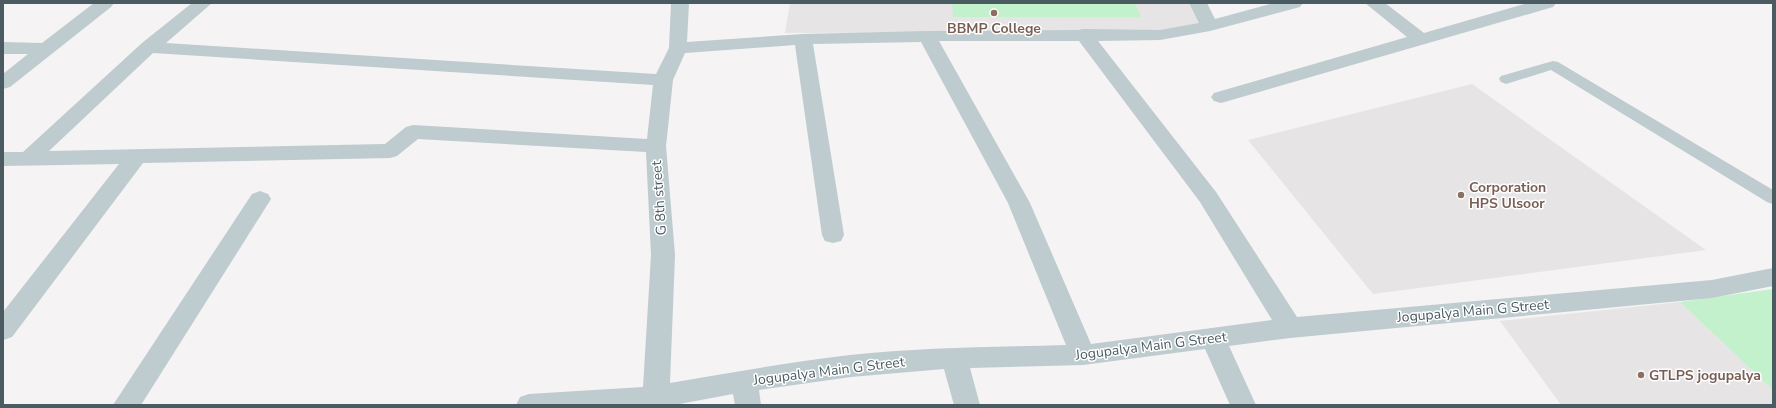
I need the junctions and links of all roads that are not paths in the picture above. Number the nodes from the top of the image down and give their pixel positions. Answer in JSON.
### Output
{"nodes":[{"id":1,"x":104,"y":3,"type":"edge"},
{"id":2,"x":203,"y":3,"type":"edge"},
{"id":3,"x":680,"y":3,"type":"edge"},
{"id":4,"x":1198,"y":3,"type":"edge"},
{"id":5,"x":1294,"y":3,"type":"edge"},
{"id":6,"x":1374,"y":3,"type":"edge"},
{"id":7,"x":1548,"y":3,"type":"edge"},
{"id":8,"x":1262,"y":7,"type":"edge"},
{"id":9,"x":1210,"y":26,"type":"junction"},
{"id":10,"x":1083,"y":34,"type":"junction"},
{"id":11,"x":927,"y":36,"type":"junction"},
{"id":12,"x":804,"y":40,"type":"junction"},
{"id":13,"x":1422,"y":40,"type":"junction"},
{"id":14,"x":149,"y":47,"type":"junction"},
{"id":15,"x":3,"y":48,"type":"edge"},
{"id":16,"x":678,"y":48,"type":"junction"},
{"id":17,"x":46,"y":49,"type":"junction"},
{"id":18,"x":1506,"y":79,"type":"dead end"},
{"id":19,"x":663,"y":80,"type":"junction"},
{"id":20,"x":3,"y":83,"type":"edge"},
{"id":21,"x":1221,"y":97,"type":"dead end"},
{"id":22,"x":656,"y":146,"type":"junction"},
{"id":23,"x":136,"y":157,"type":"junction"},
{"id":24,"x":3,"y":159,"type":"edge"},
{"id":25,"x":28,"y":159,"type":"junction"},
{"id":26,"x":1773,"y":198,"type":"edge"},
{"id":27,"x":260,"y":199,"type":"dead end"},
{"id":28,"x":833,"y":236,"type":"dead end"},
{"id":29,"x":1773,"y":277,"type":"edge"},
{"id":30,"x":1290,"y":328,"type":"junction"},
{"id":31,"x":3,"y":330,"type":"edge"},
{"id":32,"x":1213,"y":339,"type":"junction"},
{"id":33,"x":1083,"y":355,"type":"junction"},
{"id":34,"x":954,"y":358,"type":"junction"},
{"id":35,"x":746,"y":393,"type":"edge"},
{"id":36,"x":656,"y":397,"type":"junction"},
{"id":37,"x":126,"y":405,"type":"edge"},
{"id":38,"x":529,"y":405,"type":"edge"},
{"id":39,"x":967,"y":405,"type":"edge"},
{"id":40,"x":1243,"y":405,"type":"edge"}],
"edges":[{"from":1,"to":17,"type":"street"},
{"from":2,"to":14,"type":"street"},
{"from":3,"to":16,"type":"street","name":"G 8th street"},
{"from":4,"to":9,"type":"street"},
{"from":5,"to":8,"type":"street"},
{"from":6,"to":13,"type":"street"},
{"from":7,"to":13,"type":"street"},
{"from":8,"to":9,"type":"street"},
{"from":9,"to":10,"type":"street"},
{"from":10,"to":11,"type":"street"},
{"from":10,"to":30,"type":"street"},
{"from":11,"to":12,"type":"street"},
{"from":11,"to":33,"type":"street"},
{"from":12,"to":16,"type":"street"},
{"from":12,"to":28,"type":"street"},
{"from":13,"to":21,"type":"street"},
{"from":14,"to":19,"type":"street"},
{"from":14,"to":25,"type":"street"},
{"from":15,"to":17,"type":"street"},
{"from":16,"to":19,"type":"street","name":"G 8th street"},
{"from":17,"to":20,"type":"street"},
{"from":18,"to":26,"type":"lane"},
{"from":19,"to":22,"type":"street","name":"G 8th street"},
{"from":22,"to":23,"type":"street"},
{"from":22,"to":36,"type":"street","name":"G 8th street"},
{"from":23,"to":25,"type":"street"},
{"from":23,"to":31,"type":"street"},
{"from":24,"to":25,"type":"street"},
{"from":27,"to":37,"type":"street"},
{"from":29,"to":30,"type":"street","name":"Jogupalya Main G Street"},
{"from":30,"to":32,"type":"street","name":"Jogupalya Main G Street"},
{"from":32,"to":33,"type":"street","name":"Jogupalya Main G Street"},
{"from":32,"to":40,"type":"street"},
{"from":33,"to":34,"type":"street","name":"Jogupalya Main G Street"},
{"from":34,"to":35,"type":"street","name":"Jogupalya Main G Street"},
{"from":34,"to":39,"type":"street"},
{"from":35,"to":36,"type":"street","name":"Jogupalya Main G Street"},
{"from":36,"to":38,"type":"street","name":"Jogupalya Main G Street"}]}
